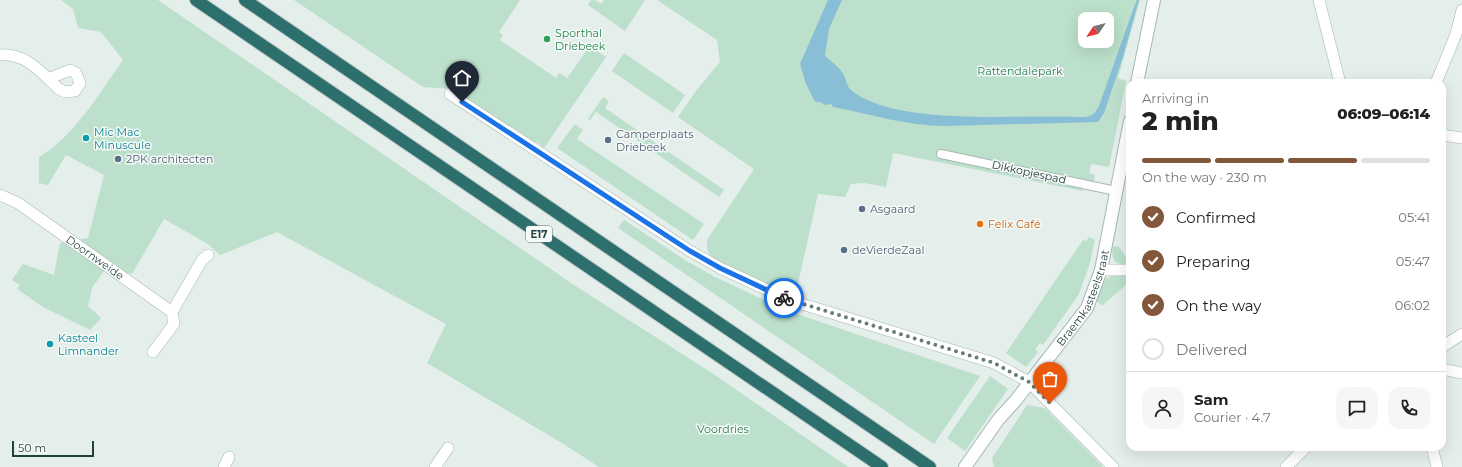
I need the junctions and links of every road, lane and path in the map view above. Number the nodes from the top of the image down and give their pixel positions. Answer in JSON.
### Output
{"nodes":[{"id":1,"x":196,"y":0,"type":"edge"},
{"id":2,"x":245,"y":0,"type":"edge"},
{"id":3,"x":1154,"y":0,"type":"edge"},
{"id":4,"x":1319,"y":0,"type":"edge"},
{"id":5,"x":1462,"y":10,"type":"edge"},
{"id":6,"x":0,"y":55,"type":"edge"},
{"id":7,"x":48,"y":79,"type":"dead end"},
{"id":8,"x":1139,"y":79,"type":"edge"},
{"id":9,"x":1339,"y":79,"type":"edge"},
{"id":10,"x":1438,"y":79,"type":"edge"},
{"id":11,"x":450,"y":94,"type":"dead end"},
{"id":12,"x":1446,"y":136,"type":"edge"},
{"id":13,"x":1462,"y":138,"type":"edge"},
{"id":14,"x":1126,"y":141,"type":"edge"},
{"id":15,"x":941,"y":154,"type":"dead end"},
{"id":16,"x":1116,"y":191,"type":"junction"},
{"id":17,"x":0,"y":195,"type":"edge"},
{"id":18,"x":208,"y":255,"type":"dead end"},
{"id":19,"x":1101,"y":270,"type":"junction"},
{"id":20,"x":1126,"y":270,"type":"edge"},
{"id":21,"x":172,"y":312,"type":"junction"},
{"id":22,"x":1462,"y":334,"type":"edge"},
{"id":23,"x":1446,"y":344,"type":"edge"},
{"id":24,"x":153,"y":352,"type":"dead end"},
{"id":25,"x":1446,"y":370,"type":"edge"},
{"id":26,"x":1462,"y":373,"type":"edge"},
{"id":27,"x":1029,"y":382,"type":"junction"},
{"id":28,"x":448,"y":448,"type":"dead end"},
{"id":29,"x":1302,"y":451,"type":"edge"},
{"id":30,"x":1433,"y":451,"type":"edge"},
{"id":31,"x":436,"y":467,"type":"edge"},
{"id":32,"x":882,"y":467,"type":"edge"},
{"id":33,"x":930,"y":467,"type":"edge"},
{"id":34,"x":965,"y":467,"type":"edge"},
{"id":35,"x":1112,"y":467,"type":"edge"},
{"id":36,"x":1286,"y":467,"type":"edge"},
{"id":37,"x":1437,"y":467,"type":"edge"}],
"edges":[{"from":1,"to":32,"type":"highway","number":"E17"},
{"from":2,"to":33,"type":"highway","number":"E17"},
{"from":3,"to":8,"type":"street"},
{"from":4,"to":9,"type":"street"},
{"from":5,"to":10,"type":"street"},
{"from":6,"to":7,"type":"street"},
{"from":11,"to":27,"type":"street"},
{"from":12,"to":13,"type":"street"},
{"from":14,"to":16,"type":"street","name":"Braemkasteelstraat"},
{"from":15,"to":16,"type":"street","name":"Dikkopjespad"},
{"from":16,"to":19,"type":"street","name":"Braemkasteelstraat"},
{"from":17,"to":21,"type":"street","name":"Doornweide"},
{"from":18,"to":21,"type":"street"},
{"from":19,"to":20,"type":"street"},
{"from":19,"to":27,"type":"street","name":"Braemkasteelstraat"},
{"from":21,"to":24,"type":"street"},
{"from":22,"to":23,"type":"street"},
{"from":25,"to":26,"type":"street"},
{"from":27,"to":34,"type":"street","name":"Braemkasteelstraat"},
{"from":27,"to":35,"type":"street"},
{"from":28,"to":31,"type":"street"},
{"from":29,"to":36,"type":"street"},
{"from":30,"to":37,"type":"street"}]}
